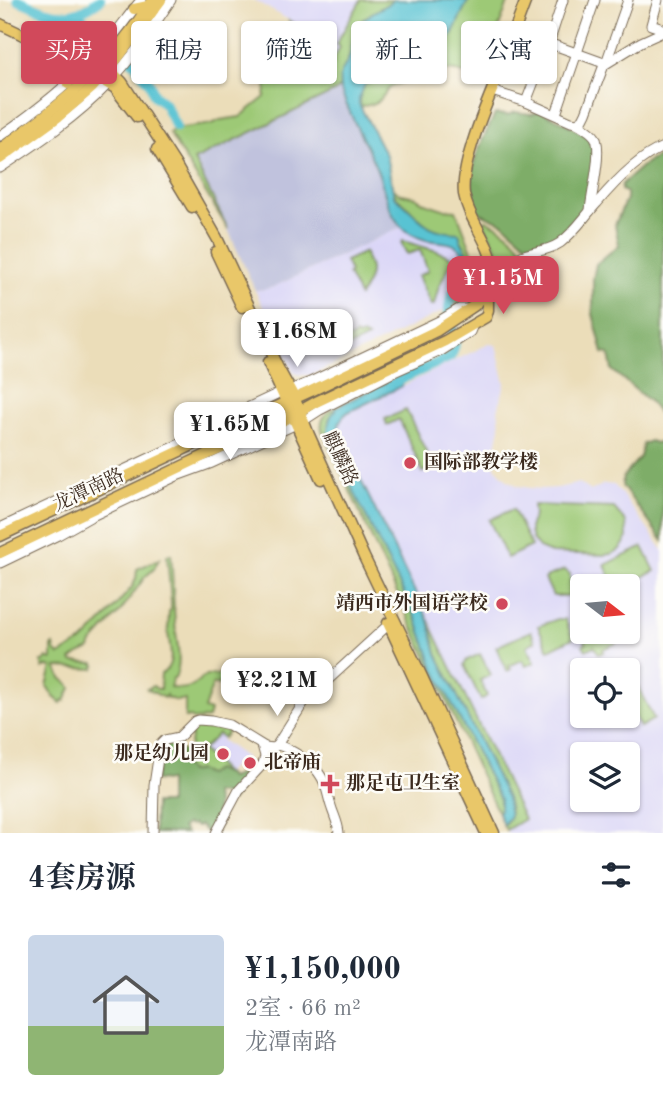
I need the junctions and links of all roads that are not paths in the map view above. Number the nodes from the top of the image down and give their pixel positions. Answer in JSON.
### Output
{"nodes":[{"id":1,"x":162,"y":0,"type":"edge"},
{"id":2,"x":171,"y":0,"type":"edge"},
{"id":3,"x":520,"y":0,"type":"edge"},
{"id":4,"x":526,"y":0,"type":"edge"},
{"id":5,"x":563,"y":0,"type":"edge"},
{"id":6,"x":595,"y":0,"type":"edge"},
{"id":7,"x":628,"y":0,"type":"edge"},
{"id":8,"x":657,"y":0,"type":"edge"},
{"id":9,"x":144,"y":4,"type":"edge"},
{"id":10,"x":151,"y":21,"type":"edge"},
{"id":11,"x":152,"y":21,"type":"edge"},
{"id":12,"x":519,"y":21,"type":"edge"},
{"id":13,"x":556,"y":21,"type":"edge"},
{"id":14,"x":0,"y":24,"type":"edge"},
{"id":15,"x":0,"y":31,"type":"edge"},
{"id":16,"x":663,"y":31,"type":"edge"},
{"id":17,"x":21,"y":34,"type":"edge"},
{"id":18,"x":131,"y":40,"type":"edge"},
{"id":19,"x":21,"y":41,"type":"edge"},
{"id":20,"x":557,"y":46,"type":"edge"},
{"id":21,"x":119,"y":50,"type":"junction"},
{"id":22,"x":117,"y":52,"type":"edge"},
{"id":23,"x":117,"y":52,"type":"edge"},
{"id":24,"x":577,"y":53,"type":"junction"},
{"id":25,"x":605,"y":64,"type":"junction"},
{"id":26,"x":68,"y":84,"type":"edge"},
{"id":27,"x":85,"y":84,"type":"edge"},
{"id":28,"x":93,"y":84,"type":"edge"},
{"id":29,"x":112,"y":84,"type":"edge"},
{"id":30,"x":495,"y":84,"type":"edge"},
{"id":31,"x":533,"y":84,"type":"edge"},
{"id":32,"x":492,"y":91,"type":"junction"},
{"id":33,"x":526,"y":102,"type":"junction"},
{"id":34,"x":556,"y":114,"type":"junction"},
{"id":35,"x":577,"y":123,"type":"junction"},
{"id":36,"x":16,"y":124,"type":"junction"},
{"id":37,"x":34,"y":135,"type":"junction"},
{"id":38,"x":0,"y":136,"type":"edge"},
{"id":39,"x":663,"y":147,"type":"edge"},
{"id":40,"x":0,"y":149,"type":"edge"},
{"id":41,"x":0,"y":159,"type":"edge"},
{"id":42,"x":0,"y":168,"type":"edge"},
{"id":43,"x":590,"y":212,"type":"junction"},
{"id":44,"x":490,"y":268,"type":"junction"},
{"id":45,"x":288,"y":396,"type":"junction"},
{"id":46,"x":298,"y":418,"type":"junction"},
{"id":47,"x":75,"y":496,"type":"junction"},
{"id":48,"x":0,"y":528,"type":"edge"},
{"id":49,"x":0,"y":536,"type":"edge"},
{"id":50,"x":35,"y":536,"type":"junction"},
{"id":51,"x":50,"y":539,"type":"junction"},
{"id":52,"x":0,"y":553,"type":"edge"},
{"id":53,"x":0,"y":563,"type":"edge"},
{"id":54,"x":388,"y":625,"type":"junction"},
{"id":55,"x":277,"y":744,"type":"junction"},
{"id":56,"x":265,"y":747,"type":"junction"},
{"id":57,"x":482,"y":816,"type":"junction"},
{"id":58,"x":153,"y":833,"type":"edge"},
{"id":59,"x":216,"y":833,"type":"edge"},
{"id":60,"x":339,"y":833,"type":"edge"},
{"id":61,"x":486,"y":833,"type":"edge"},
{"id":62,"x":494,"y":833,"type":"edge"}],
"edges":[{"from":1,"to":10,"type":"main road"},
{"from":2,"to":11,"type":"street"},
{"from":3,"to":44,"type":"main road"},
{"from":4,"to":12,"type":"main road"},
{"from":5,"to":13,"type":"street"},
{"from":6,"to":24,"type":"street"},
{"from":7,"to":25,"type":"street"},
{"from":8,"to":16,"type":"street"},
{"from":9,"to":21,"type":"main road"},
{"from":14,"to":17,"type":"main road"},
{"from":15,"to":19,"type":"main road","name":"麒麟路"},
{"from":16,"to":25,"type":"street"},
{"from":18,"to":21,"type":"main road"},
{"from":20,"to":24,"type":"street"},
{"from":21,"to":22,"type":"main road"},
{"from":21,"to":23,"type":"street"},
{"from":24,"to":25,"type":"street"},
{"from":24,"to":34,"type":"street"},
{"from":25,"to":35,"type":"street"},
{"from":26,"to":36,"type":"street"},
{"from":27,"to":37,"type":"main road"},
{"from":28,"to":37,"type":"street"},
{"from":29,"to":45,"type":"main road","name":"麒麟路"},
{"from":30,"to":32,"type":"main road"},
{"from":31,"to":33,"type":"street"},
{"from":32,"to":33,"type":"street"},
{"from":32,"to":44,"type":"main road"},
{"from":33,"to":34,"type":"street"},
{"from":34,"to":35,"type":"street"},
{"from":35,"to":43,"type":"street"},
{"from":36,"to":37,"type":"main road"},
{"from":36,"to":38,"type":"street"},
{"from":37,"to":40,"type":"main road"},
{"from":37,"to":41,"type":"main road"},
{"from":37,"to":42,"type":"street"},
{"from":39,"to":43,"type":"street"},
{"from":43,"to":44,"type":"street"},
{"from":44,"to":45,"type":"main road","name":"龙潭南路"},
{"from":44,"to":46,"type":"main road","name":"龙潭南路"},
{"from":45,"to":46,"type":"main road","name":"麒麟路"},
{"from":45,"to":47,"type":"main road","name":"龙潭南路"},
{"from":46,"to":50,"type":"main road","name":"龙潭南路"},
{"from":46,"to":51,"type":"street"},
{"from":46,"to":54,"type":"main road","name":"麒麟路"},
{"from":46,"to":57,"type":"main road","name":"麒麟路"},
{"from":47,"to":48,"type":"street"},
{"from":47,"to":49,"type":"main road","name":"龙潭南路"},
{"from":50,"to":51,"type":"main road"},
{"from":50,"to":52,"type":"main road","name":"龙潭南路"},
{"from":51,"to":53,"type":"street"},
{"from":54,"to":55,"type":"street"},
{"from":54,"to":57,"type":"main road","name":"麒麟路"},
{"from":55,"to":56,"type":"street"},
{"from":55,"to":60,"type":"street"},
{"from":56,"to":58,"type":"street"},
{"from":56,"to":59,"type":"street"},
{"from":57,"to":61,"type":"main road","name":"麒麟路"},
{"from":57,"to":62,"type":"main road","name":"麒麟路"}]}
